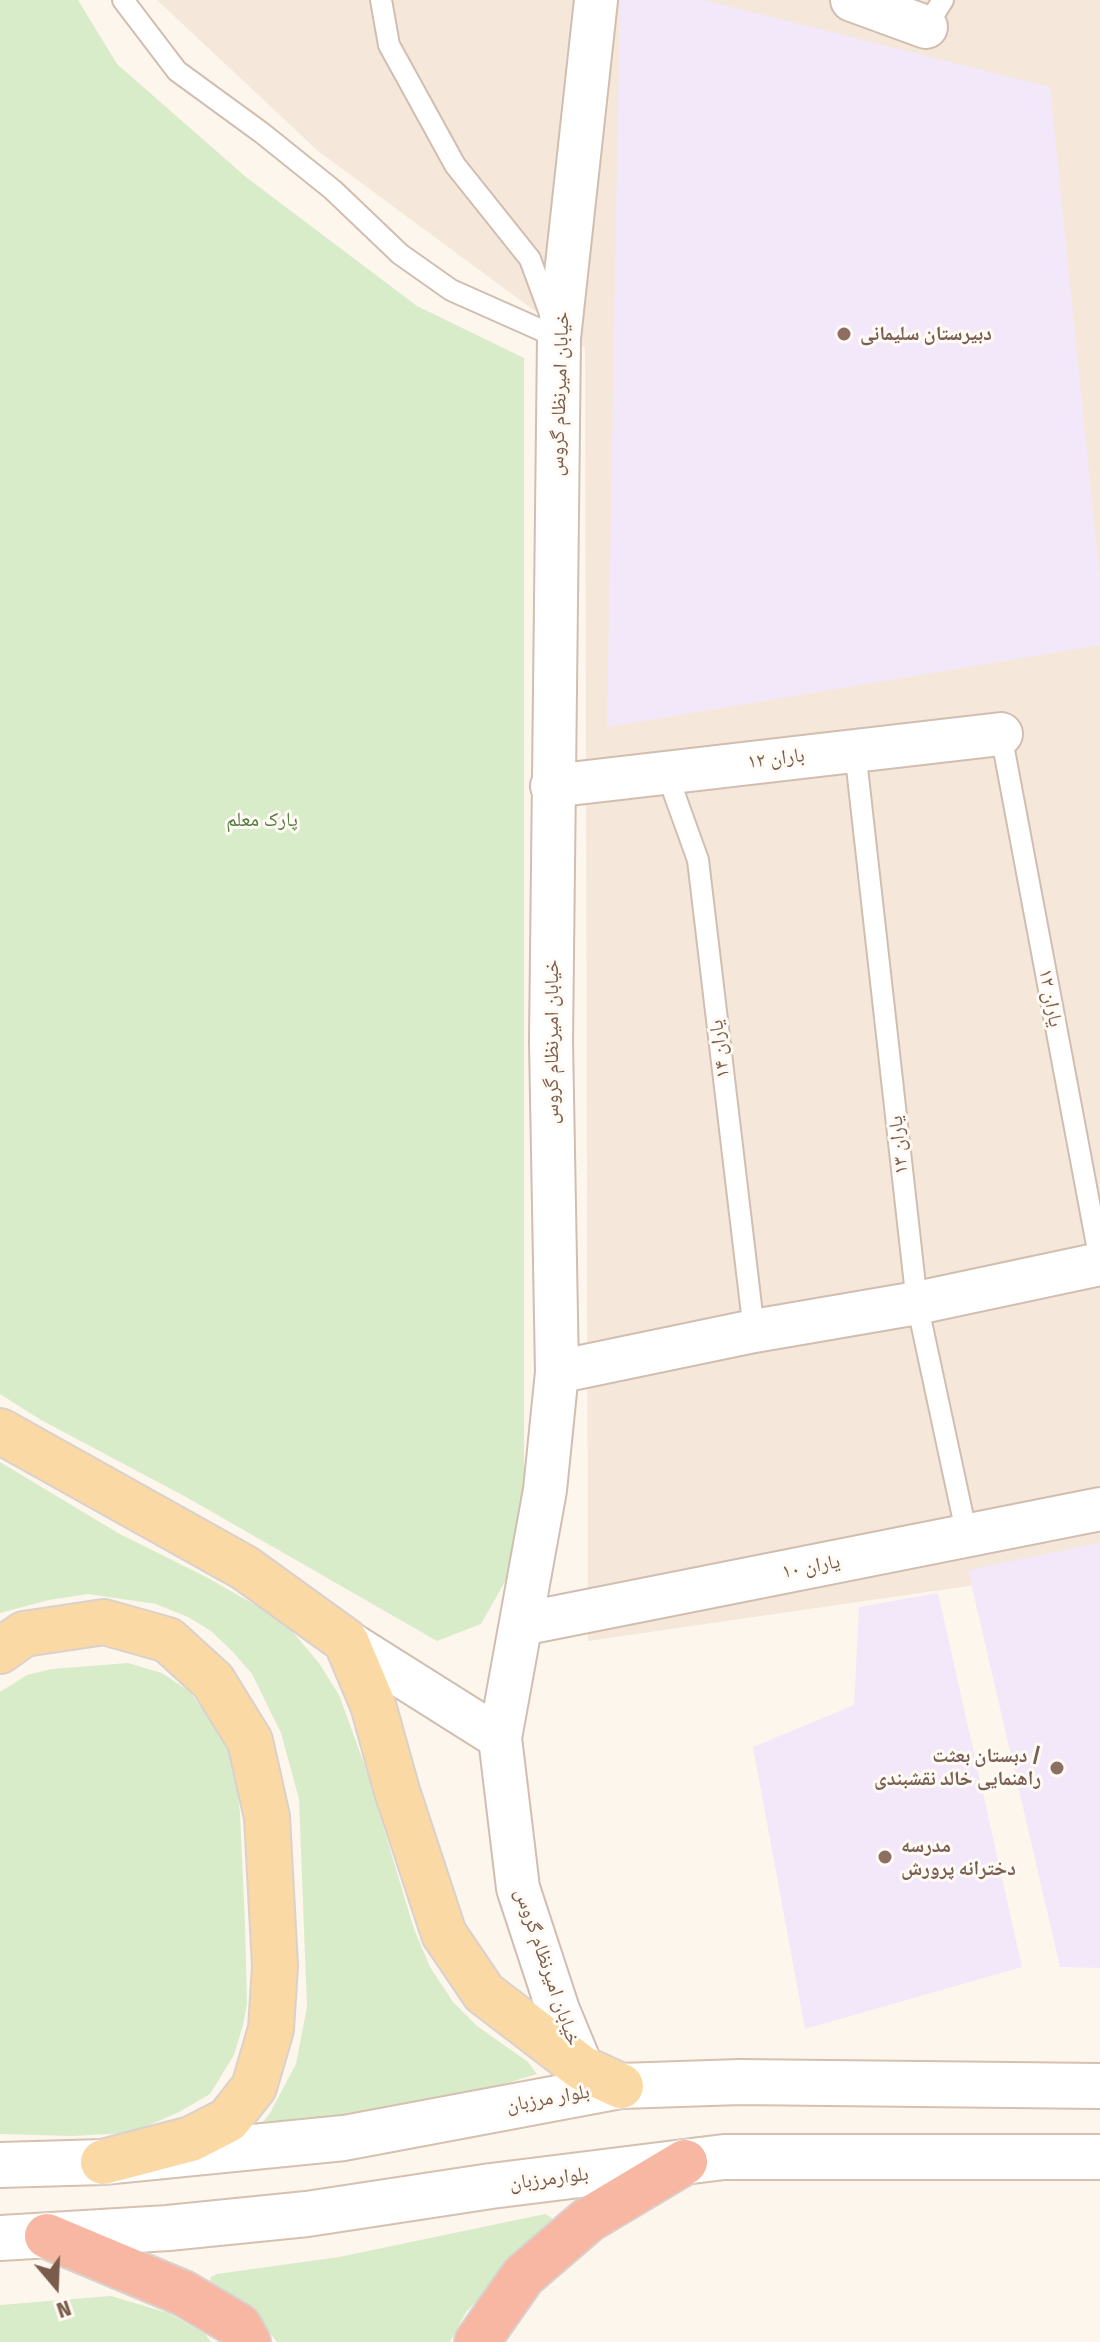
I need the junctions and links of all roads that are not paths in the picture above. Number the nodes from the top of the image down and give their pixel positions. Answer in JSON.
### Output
{"nodes":[{"id":1,"x":123,"y":0,"type":"edge"},
{"id":2,"x":381,"y":0,"type":"edge"},
{"id":3,"x":596,"y":0,"type":"edge"},
{"id":4,"x":852,"y":0,"type":"edge"},
{"id":5,"x":935,"y":13,"type":"edge"},
{"id":6,"x":559,"y":338,"type":"junction"},
{"id":7,"x":1001,"y":734,"type":"joint"},
{"id":8,"x":855,"y":750,"type":"junction"},
{"id":9,"x":666,"y":771,"type":"junction"},
{"id":10,"x":552,"y":786,"type":"junction"},
{"id":11,"x":1100,"y":1262,"type":"edge"},
{"id":12,"x":917,"y":1303,"type":"junction"},
{"id":13,"x":754,"y":1331,"type":"junction"},
{"id":14,"x":557,"y":1372,"type":"junction"},
{"id":15,"x":0,"y":1431,"type":"edge"},
{"id":16,"x":1100,"y":1509,"type":"edge"},
{"id":17,"x":967,"y":1536,"type":"junction"},
{"id":18,"x":522,"y":1624,"type":"junction"},
{"id":19,"x":346,"y":1641,"type":"junction"},
{"id":20,"x":0,"y":1651,"type":"edge"},
{"id":21,"x":500,"y":1738,"type":"junction"},
{"id":22,"x":582,"y":2068,"type":"junction"},
{"id":23,"x":621,"y":2086,"type":"junction"},
{"id":24,"x":1100,"y":2086,"type":"edge"},
{"id":25,"x":1100,"y":2157,"type":"edge"},
{"id":26,"x":103,"y":2162,"type":"junction"},
{"id":27,"x":685,"y":2162,"type":"junction"},
{"id":28,"x":0,"y":2165,"type":"edge"},
{"id":29,"x":47,"y":2236,"type":"junction"},
{"id":30,"x":0,"y":2238,"type":"edge"},
{"id":31,"x":248,"y":2342,"type":"edge"},
{"id":32,"x":477,"y":2342,"type":"edge"}],
"edges":[{"from":1,"to":6,"type":"lane"},
{"from":2,"to":6,"type":"lane"},
{"from":3,"to":6,"type":"street","name":"خیابان امیرنظام گروس"},
{"from":4,"to":5,"type":"street"},
{"from":6,"to":10,"type":"street","name":"خیابان امیرنظام گروس"},
{"from":7,"to":8,"type":"street","name":"باران ۱۲"},
{"from":7,"to":11,"type":"lane","name":"یاران ۱۲"},
{"from":8,"to":9,"type":"street","name":"باران ۱۲"},
{"from":8,"to":12,"type":"lane","name":"یاران ۱۳"},
{"from":9,"to":10,"type":"street","name":"باران ۱۲"},
{"from":9,"to":13,"type":"lane","name":"یاران ۱۴"},
{"from":10,"to":14,"type":"street","name":"خیابان امیرنظام گروس"},
{"from":11,"to":12,"type":"street"},
{"from":12,"to":13,"type":"street"},
{"from":12,"to":17,"type":"lane","name":"یاران ۱۳"},
{"from":13,"to":14,"type":"street"},
{"from":14,"to":18,"type":"street","name":"خیابان امیرنظام گروس"},
{"from":15,"to":19,"type":"main road"},
{"from":16,"to":17,"type":"street","name":"یاران ۱۰"},
{"from":17,"to":18,"type":"street","name":"یاران ۱۰"},
{"from":18,"to":21,"type":"street","name":"خیابان امیرنظام گروس"},
{"from":19,"to":21,"type":"street"},
{"from":19,"to":22,"type":"main road"},
{"from":20,"to":26,"type":"main road"},
{"from":21,"to":22,"type":"street","name":"خیابان امیرنظام گروس"},
{"from":22,"to":23,"type":"main road"},
{"from":23,"to":24,"type":"main road","name":"بلوار مرزبان"},
{"from":23,"to":26,"type":"main road","name":"بلوار مرزبان"},
{"from":25,"to":27,"type":"main road","name":"بلوارمرزبان"},
{"from":26,"to":28,"type":"main road","name":"بلوار مرزبان"},
{"from":27,"to":29,"type":"main road","name":"بلوارمرزبان"},
{"from":27,"to":32,"type":"highway"},
{"from":29,"to":30,"type":"main road","name":"بلوارمرزبان"},
{"from":29,"to":31,"type":"highway"}]}
